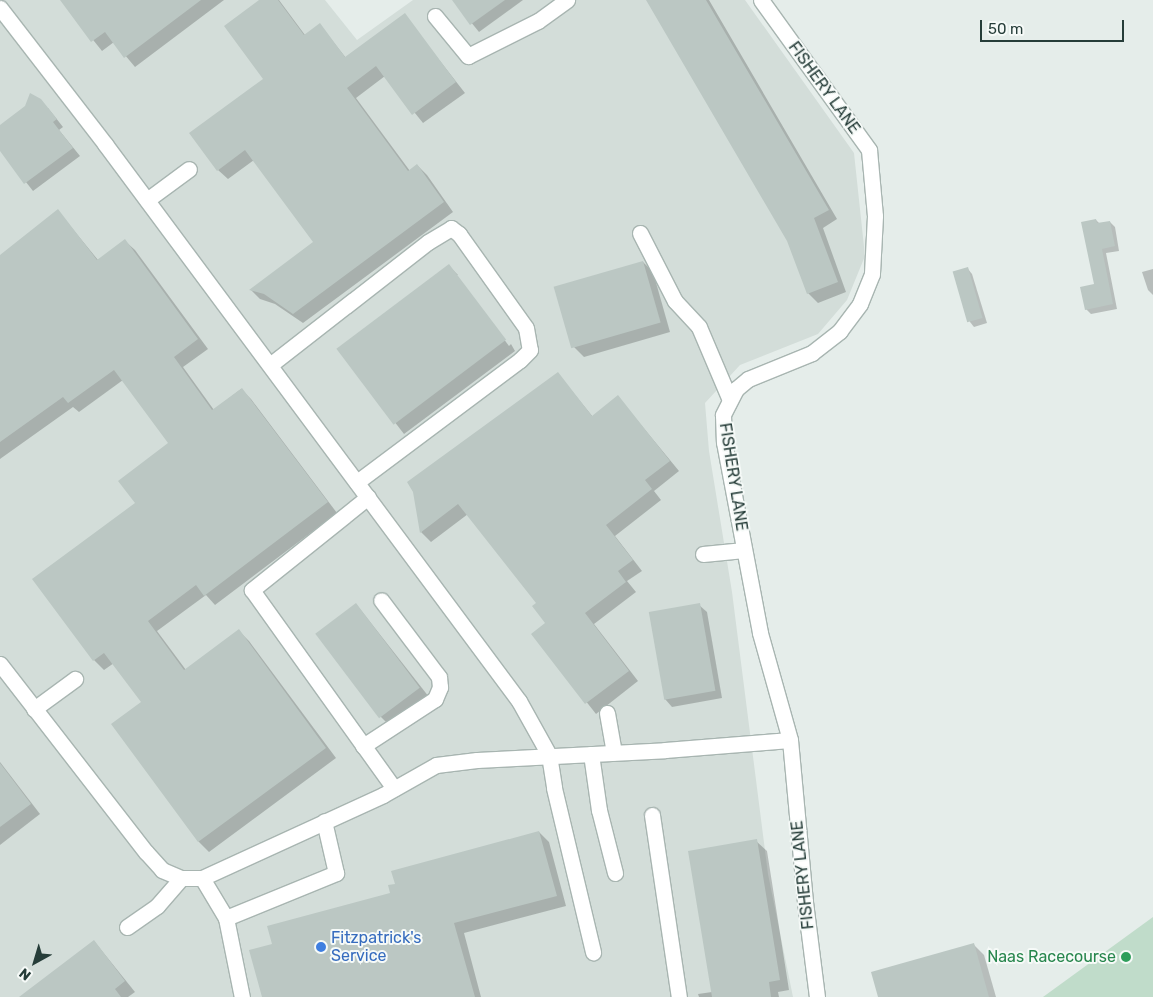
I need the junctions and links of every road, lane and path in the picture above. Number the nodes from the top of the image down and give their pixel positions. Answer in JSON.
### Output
{"nodes":[{"id":1,"x":567,"y":0,"type":"edge"},
{"id":2,"x":761,"y":0,"type":"edge"},
{"id":3,"x":0,"y":8,"type":"edge"},
{"id":4,"x":435,"y":16,"type":"dead end"},
{"id":5,"x":190,"y":169,"type":"dead end"},
{"id":6,"x":147,"y":200,"type":"junction"},
{"id":7,"x":640,"y":233,"type":"dead end"},
{"id":8,"x":270,"y":365,"type":"junction"},
{"id":9,"x":730,"y":400,"type":"junction"},
{"id":10,"x":357,"y":482,"type":"junction"},
{"id":11,"x":368,"y":498,"type":"junction"},
{"id":12,"x":744,"y":550,"type":"junction"},
{"id":13,"x":703,"y":554,"type":"dead end"},
{"id":14,"x":381,"y":600,"type":"dead end"},
{"id":15,"x":0,"y":664,"type":"edge"},
{"id":16,"x":75,"y":679,"type":"dead end"},
{"id":17,"x":34,"y":709,"type":"junction"},
{"id":18,"x":607,"y":713,"type":"dead end"},
{"id":19,"x":790,"y":740,"type":"junction"},
{"id":20,"x":363,"y":746,"type":"junction"},
{"id":21,"x":614,"y":752,"type":"junction"},
{"id":22,"x":591,"y":754,"type":"junction"},
{"id":23,"x":549,"y":756,"type":"junction"},
{"id":24,"x":394,"y":788,"type":"junction"},
{"id":25,"x":652,"y":815,"type":"dead end"},
{"id":26,"x":324,"y":821,"type":"junction"},
{"id":27,"x":615,"y":873,"type":"dead end"},
{"id":28,"x":180,"y":878,"type":"junction"},
{"id":29,"x":202,"y":878,"type":"junction"},
{"id":30,"x":226,"y":918,"type":"junction"},
{"id":31,"x":126,"y":928,"type":"dead end"},
{"id":32,"x":593,"y":952,"type":"dead end"},
{"id":33,"x":242,"y":997,"type":"edge"},
{"id":34,"x":679,"y":997,"type":"edge"},
{"id":35,"x":817,"y":997,"type":"edge"}],
"edges":[{"from":1,"to":4,"type":"street"},
{"from":2,"to":9,"type":"street","name":"FISHERY LANE"},
{"from":3,"to":6,"type":"street"},
{"from":5,"to":6,"type":"street"},
{"from":6,"to":8,"type":"street"},
{"from":7,"to":9,"type":"street"},
{"from":8,"to":10,"type":"street"},
{"from":8,"to":10,"type":"street"},
{"from":9,"to":12,"type":"street","name":"FISHERY LANE"},
{"from":10,"to":11,"type":"street"},
{"from":11,"to":20,"type":"street"},
{"from":11,"to":23,"type":"street"},
{"from":12,"to":13,"type":"street"},
{"from":12,"to":19,"type":"street","name":"FISHERY LANE"},
{"from":14,"to":20,"type":"street"},
{"from":15,"to":17,"type":"street"},
{"from":16,"to":17,"type":"street"},
{"from":17,"to":28,"type":"street"},
{"from":18,"to":21,"type":"street"},
{"from":19,"to":21,"type":"street"},
{"from":19,"to":35,"type":"street","name":"FISHERY LANE"},
{"from":20,"to":24,"type":"street"},
{"from":21,"to":22,"type":"street"},
{"from":22,"to":23,"type":"street"},
{"from":22,"to":27,"type":"street"},
{"from":23,"to":24,"type":"street"},
{"from":23,"to":32,"type":"street"},
{"from":24,"to":26,"type":"street"},
{"from":25,"to":34,"type":"street"},
{"from":26,"to":29,"type":"street"},
{"from":26,"to":30,"type":"street"},
{"from":28,"to":29,"type":"street"},
{"from":28,"to":31,"type":"street"},
{"from":29,"to":30,"type":"street"},
{"from":30,"to":33,"type":"street"}]}
